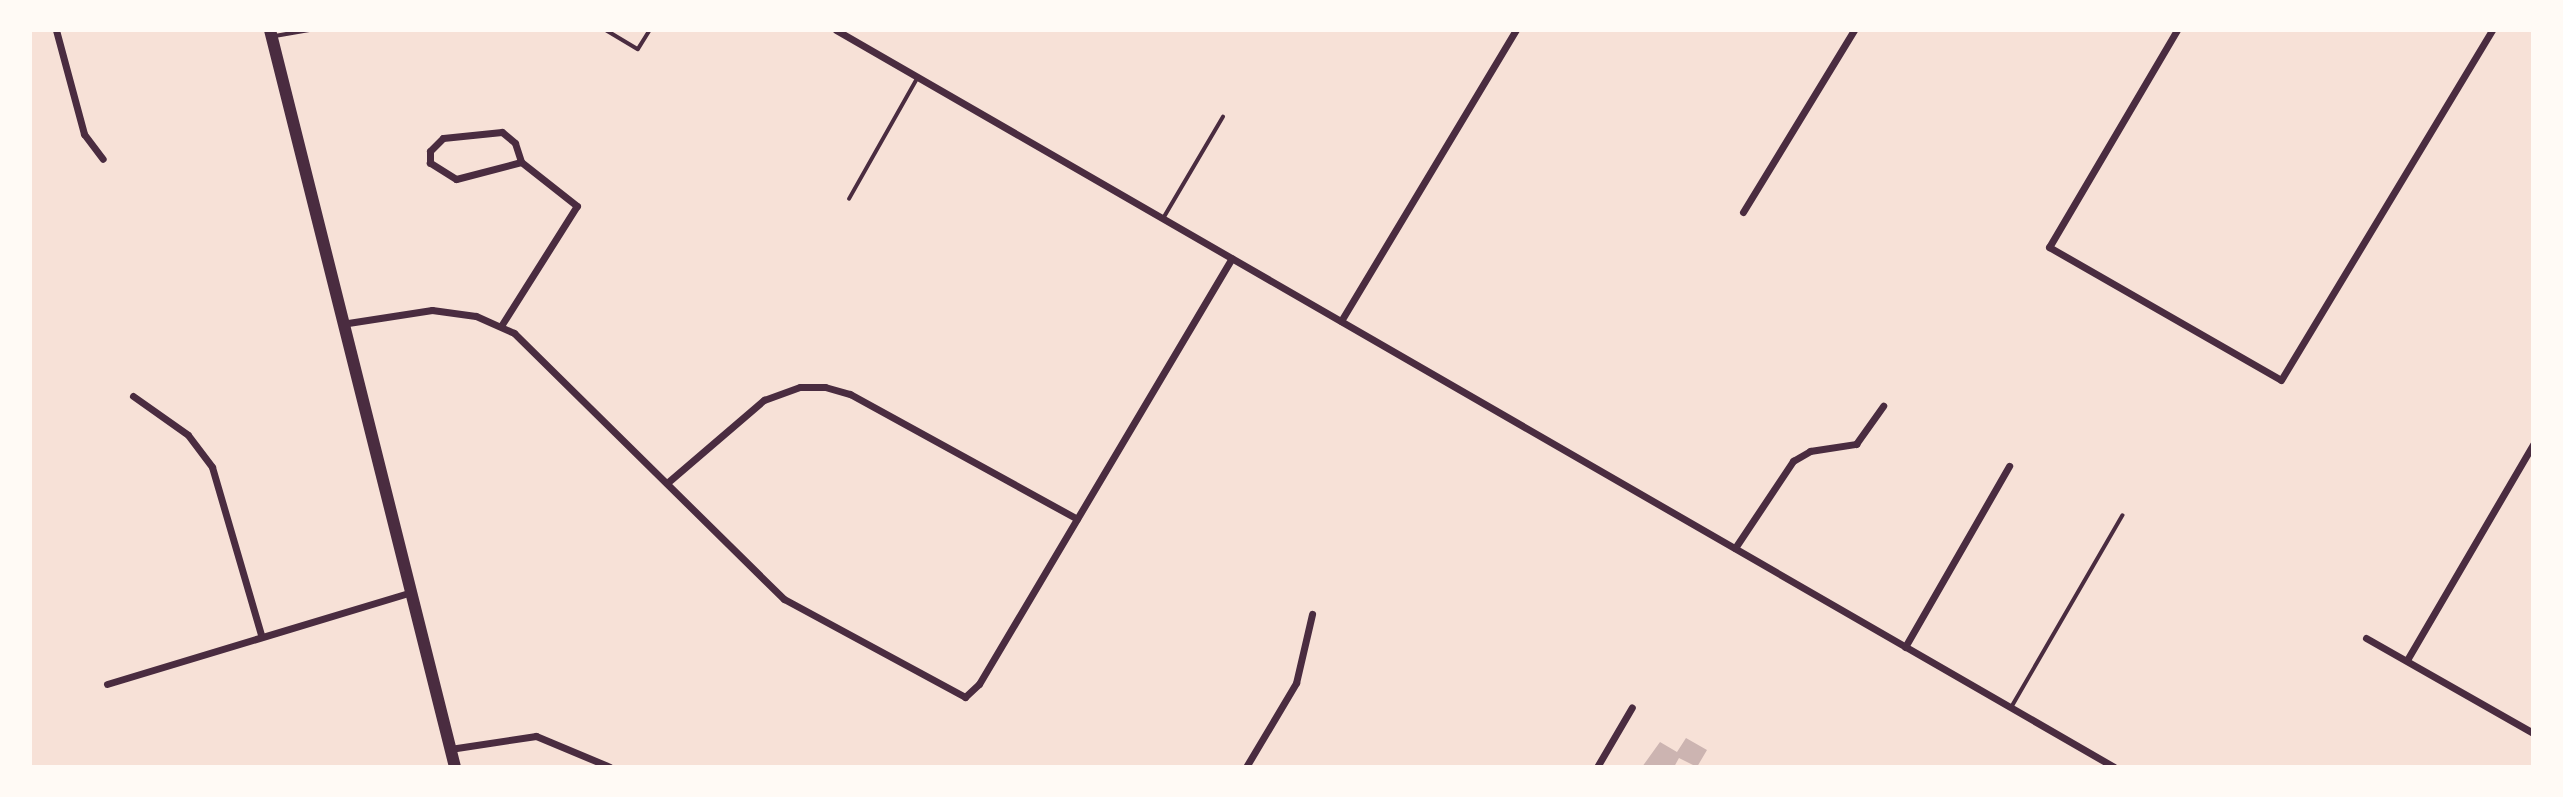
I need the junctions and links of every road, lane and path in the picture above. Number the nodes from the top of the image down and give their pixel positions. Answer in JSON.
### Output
{"nodes":[{"id":1,"x":56,"y":30,"type":"edge"},
{"id":2,"x":310,"y":30,"type":"edge"},
{"id":3,"x":606,"y":30,"type":"edge"},
{"id":4,"x":650,"y":30,"type":"edge"},
{"id":5,"x":836,"y":30,"type":"edge"},
{"id":6,"x":1516,"y":30,"type":"edge"},
{"id":7,"x":1854,"y":30,"type":"edge"},
{"id":8,"x":2177,"y":30,"type":"edge"},
{"id":9,"x":2491,"y":30,"type":"edge"},
{"id":10,"x":272,"y":33,"type":"edge"},
{"id":11,"x":918,"y":77,"type":"junction"},
{"id":12,"x":1223,"y":117,"type":"dead end"},
{"id":13,"x":103,"y":159,"type":"dead end"},
{"id":14,"x":521,"y":162,"type":"junction"},
{"id":15,"x":849,"y":199,"type":"dead end"},
{"id":16,"x":1743,"y":212,"type":"dead end"},
{"id":17,"x":1163,"y":219,"type":"junction"},
{"id":18,"x":1232,"y":258,"type":"junction"},
{"id":19,"x":1340,"y":321,"type":"junction"},
{"id":20,"x":348,"y":323,"type":"junction"},
{"id":21,"x":500,"y":326,"type":"junction"},
{"id":22,"x":133,"y":396,"type":"dead end"},
{"id":23,"x":1883,"y":406,"type":"dead end"},
{"id":24,"x":2533,"y":444,"type":"edge"},
{"id":25,"x":2009,"y":466,"type":"dead end"},
{"id":26,"x":667,"y":483,"type":"junction"},
{"id":27,"x":2122,"y":516,"type":"dead end"},
{"id":28,"x":1077,"y":519,"type":"junction"},
{"id":29,"x":1735,"y":548,"type":"junction"},
{"id":30,"x":408,"y":593,"type":"junction"},
{"id":31,"x":1312,"y":614,"type":"dead end"},
{"id":32,"x":261,"y":635,"type":"junction"},
{"id":33,"x":2366,"y":638,"type":"dead end"},
{"id":34,"x":1905,"y":647,"type":"junction"},
{"id":35,"x":2407,"y":660,"type":"junction"},
{"id":36,"x":107,"y":684,"type":"dead end"},
{"id":37,"x":1632,"y":707,"type":"dead end"},
{"id":38,"x":2010,"y":708,"type":"junction"},
{"id":39,"x":2533,"y":733,"type":"edge"},
{"id":40,"x":449,"y":749,"type":"junction"},
{"id":41,"x":455,"y":767,"type":"edge"},
{"id":42,"x":610,"y":767,"type":"edge"},
{"id":43,"x":1246,"y":767,"type":"edge"},
{"id":44,"x":1597,"y":767,"type":"edge"},
{"id":45,"x":2114,"y":767,"type":"edge"}],
"edges":[{"from":1,"to":13,"type":"street"},
{"from":2,"to":10,"type":"lane"},
{"from":3,"to":4,"type":"lane"},
{"from":5,"to":11,"type":"street"},
{"from":6,"to":19,"type":"street"},
{"from":7,"to":16,"type":"street"},
{"from":8,"to":9,"type":"street"},
{"from":10,"to":20,"type":"main road"},
{"from":11,"to":15,"type":"lane"},
{"from":11,"to":17,"type":"street"},
{"from":12,"to":17,"type":"lane"},
{"from":14,"to":14,"type":"street"},
{"from":14,"to":21,"type":"street"},
{"from":17,"to":18,"type":"street"},
{"from":18,"to":19,"type":"street"},
{"from":18,"to":28,"type":"street"},
{"from":19,"to":29,"type":"street"},
{"from":20,"to":21,"type":"street"},
{"from":20,"to":30,"type":"main road"},
{"from":21,"to":26,"type":"street"},
{"from":22,"to":32,"type":"street"},
{"from":23,"to":29,"type":"street"},
{"from":24,"to":35,"type":"street"},
{"from":25,"to":34,"type":"street"},
{"from":26,"to":28,"type":"street"},
{"from":26,"to":28,"type":"street"},
{"from":27,"to":38,"type":"lane"},
{"from":29,"to":34,"type":"street"},
{"from":30,"to":32,"type":"street"},
{"from":30,"to":40,"type":"main road"},
{"from":31,"to":43,"type":"street"},
{"from":32,"to":36,"type":"street"},
{"from":33,"to":35,"type":"street"},
{"from":34,"to":38,"type":"street"},
{"from":35,"to":39,"type":"street"},
{"from":37,"to":44,"type":"street"},
{"from":38,"to":45,"type":"street"},
{"from":40,"to":41,"type":"main road"},
{"from":40,"to":42,"type":"street"}]}
